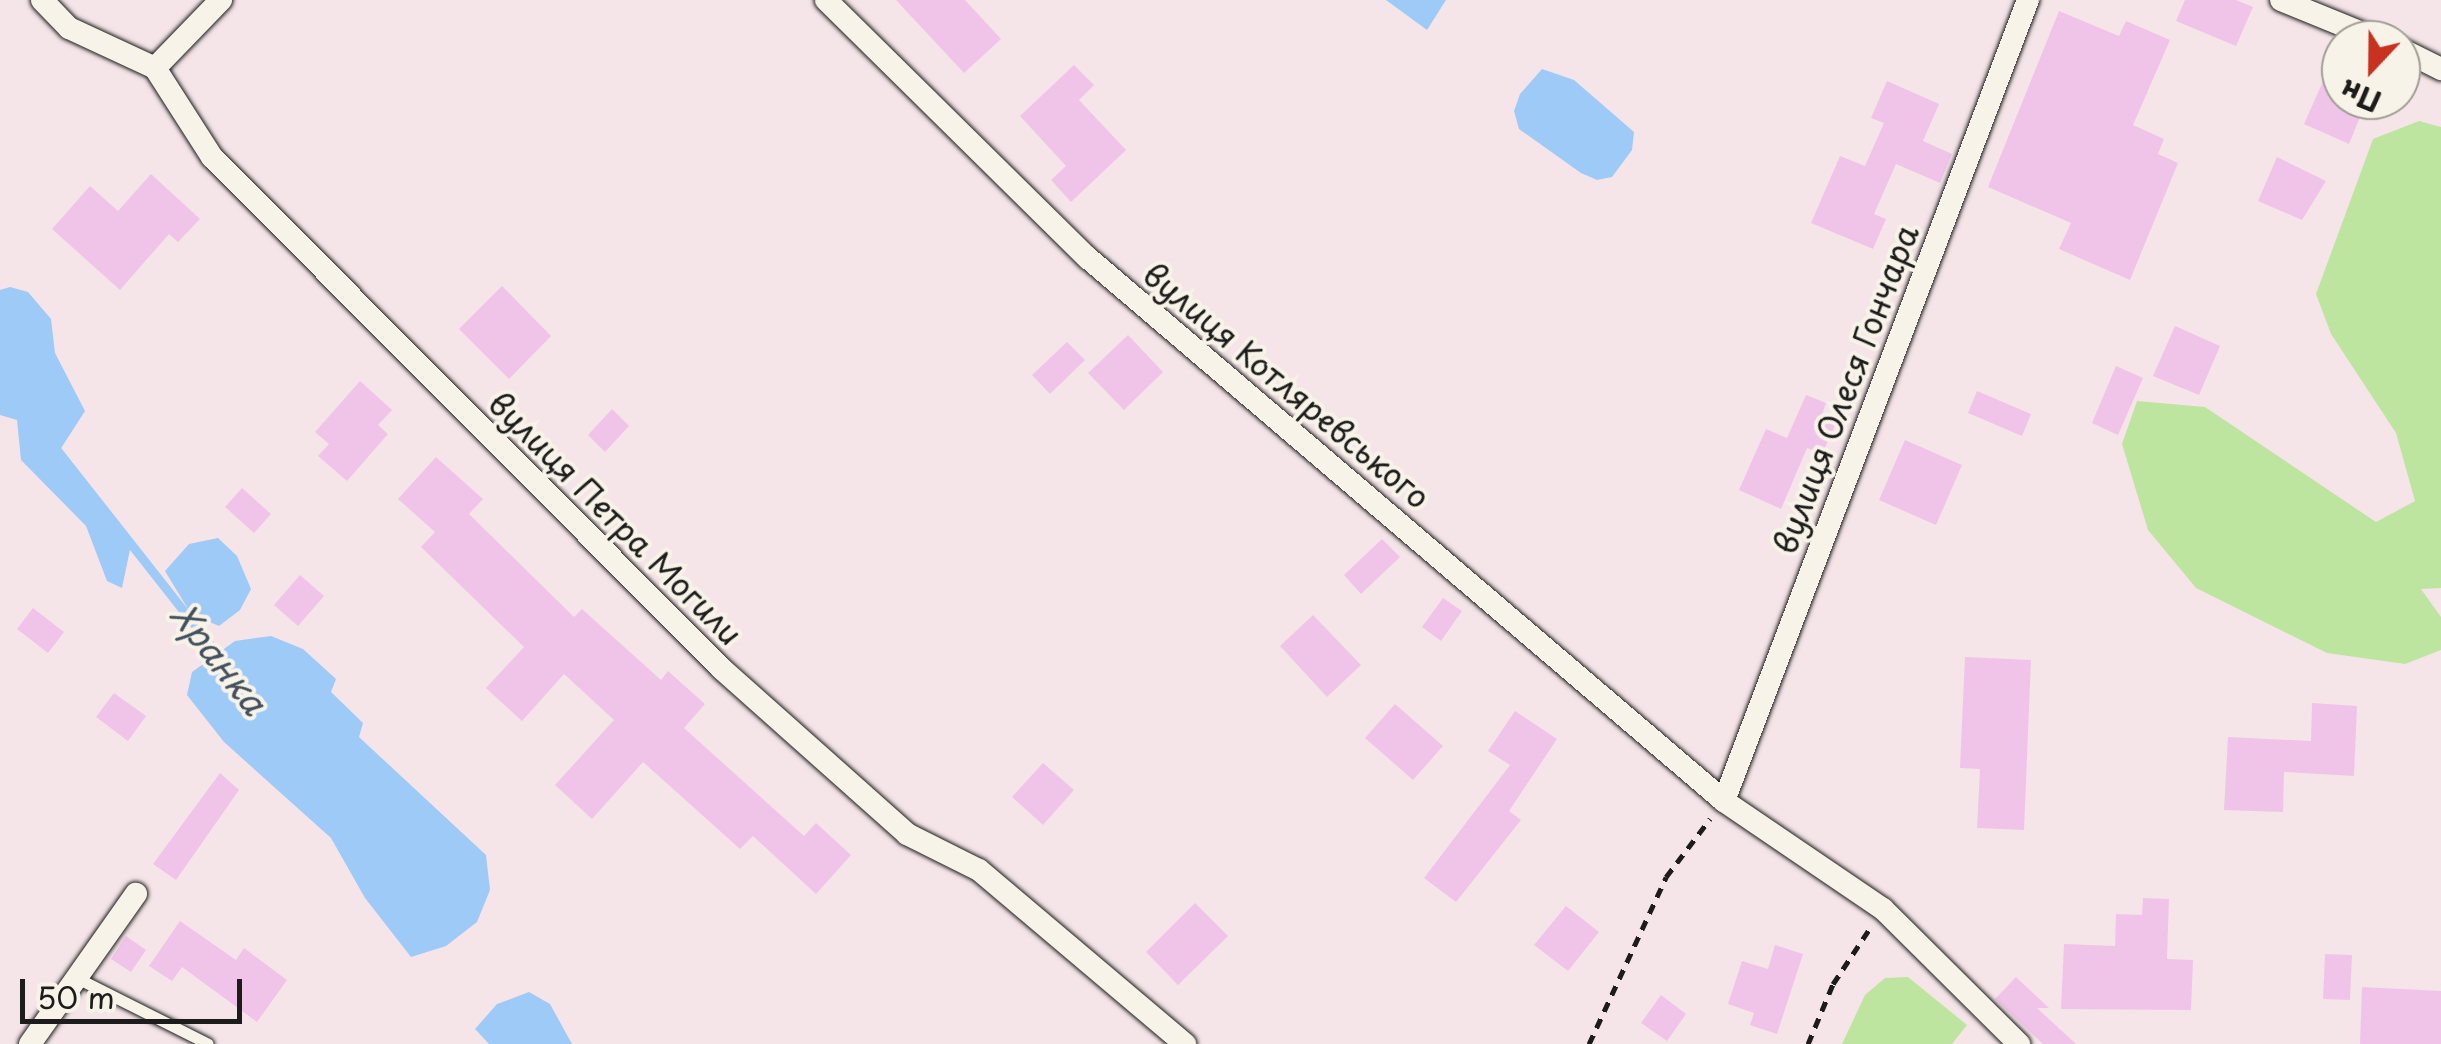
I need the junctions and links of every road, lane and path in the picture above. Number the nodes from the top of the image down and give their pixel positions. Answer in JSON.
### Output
{"nodes":[{"id":1,"x":42,"y":0,"type":"edge"},
{"id":2,"x":222,"y":0,"type":"edge"},
{"id":3,"x":826,"y":0,"type":"edge"},
{"id":4,"x":2028,"y":0,"type":"edge"},
{"id":5,"x":2281,"y":0,"type":"edge"},
{"id":6,"x":2330,"y":20,"type":"edge"},
{"id":7,"x":155,"y":68,"type":"junction"},
{"id":8,"x":1724,"y":801,"type":"junction"},
{"id":9,"x":136,"y":894,"type":"dead end"},
{"id":10,"x":1883,"y":909,"type":"junction"},
{"id":11,"x":79,"y":979,"type":"junction"},
{"id":12,"x":30,"y":1044,"type":"edge"},
{"id":13,"x":208,"y":1044,"type":"edge"},
{"id":14,"x":1185,"y":1044,"type":"edge"},
{"id":15,"x":1589,"y":1044,"type":"edge"},
{"id":16,"x":1808,"y":1044,"type":"edge"},
{"id":17,"x":2019,"y":1044,"type":"edge"}],
"edges":[{"from":1,"to":7,"type":"street"},
{"from":2,"to":7,"type":"street"},
{"from":3,"to":8,"type":"street","name":"вулиця Котляревського"},
{"from":4,"to":8,"type":"street","name":"вулиця Олеся Гончара"},
{"from":5,"to":6,"type":"street"},
{"from":7,"to":14,"type":"street","name":"вулиця Петра Могили"},
{"from":8,"to":10,"type":"street","name":"вулиця Котляревського"},
{"from":8,"to":15,"type":"path"},
{"from":9,"to":11,"type":"street"},
{"from":10,"to":16,"type":"path"},
{"from":10,"to":17,"type":"street","name":"вулиця Котляревського"},
{"from":11,"to":12,"type":"street"},
{"from":11,"to":13,"type":"lane"}]}
